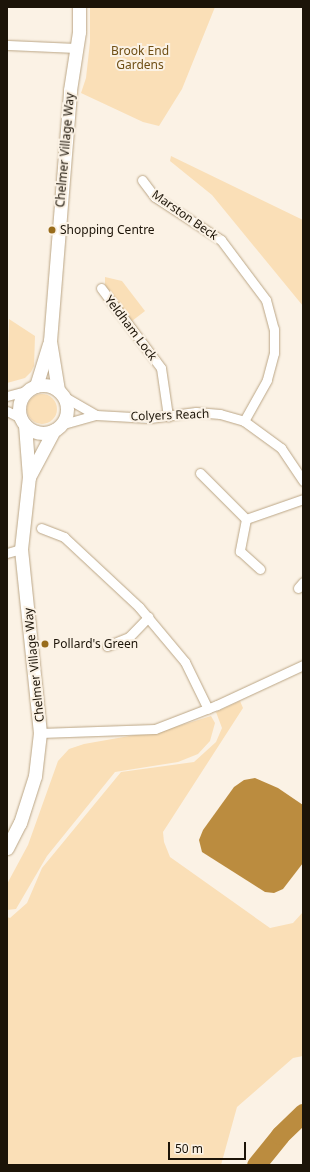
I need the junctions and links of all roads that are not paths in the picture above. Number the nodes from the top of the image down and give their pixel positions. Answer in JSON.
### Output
{"nodes":[{"id":1,"x":79,"y":7,"type":"edge"},
{"id":2,"x":7,"y":45,"type":"edge"},
{"id":3,"x":77,"y":48,"type":"junction"},
{"id":4,"x":142,"y":180,"type":"dead end"},
{"id":5,"x":101,"y":288,"type":"dead end"},
{"id":6,"x":50,"y":341,"type":"junction"},
{"id":7,"x":32,"y":388,"type":"junction"},
{"id":8,"x":60,"y":393,"type":"junction"},
{"id":9,"x":7,"y":396,"type":"edge"},
{"id":10,"x":7,"y":411,"type":"edge"},
{"id":11,"x":96,"y":415,"type":"junction"},
{"id":12,"x":168,"y":416,"type":"junction"},
{"id":13,"x":244,"y":421,"type":"junction"},
{"id":14,"x":23,"y":422,"type":"junction"},
{"id":15,"x":57,"y":427,"type":"junction"},
{"id":16,"x":300,"y":464,"type":"edge"},
{"id":17,"x":200,"y":473,"type":"dead end"},
{"id":18,"x":29,"y":477,"type":"junction"},
{"id":19,"x":303,"y":481,"type":"edge"},
{"id":20,"x":303,"y":499,"type":"edge"},
{"id":21,"x":246,"y":519,"type":"junction"},
{"id":22,"x":41,"y":528,"type":"dead end"},
{"id":23,"x":21,"y":549,"type":"junction"},
{"id":24,"x":7,"y":553,"type":"edge"},
{"id":25,"x":260,"y":569,"type":"dead end"},
{"id":26,"x":148,"y":617,"type":"junction"},
{"id":27,"x":106,"y":646,"type":"dead end"},
{"id":28,"x":303,"y":665,"type":"edge"},
{"id":29,"x":208,"y":709,"type":"junction"},
{"id":30,"x":40,"y":733,"type":"junction"},
{"id":31,"x":7,"y":848,"type":"edge"}],
"edges":[{"from":1,"to":3,"type":"street","name":"Chelmer Village Way"},
{"from":2,"to":3,"type":"street"},
{"from":3,"to":6,"type":"street","name":"Chelmer Village Way"},
{"from":4,"to":13,"type":"street","name":"Marston Beck"},
{"from":5,"to":12,"type":"street","name":"Yeldham Lock"},
{"from":6,"to":7,"type":"street","name":"Chelmer Village Way"},
{"from":6,"to":8,"type":"street","name":"Chelmer Village Way"},
{"from":7,"to":8,"type":"street"},
{"from":7,"to":9,"type":"street"},
{"from":7,"to":14,"type":"street","name":"Chelmer Village Way"},
{"from":8,"to":11,"type":"street","name":"Colyers Reach"},
{"from":8,"to":15,"type":"street","name":"Chelmer Village Way"},
{"from":10,"to":14,"type":"street"},
{"from":11,"to":12,"type":"street","name":"Colyers Reach"},
{"from":11,"to":15,"type":"street","name":"Colyers Reach"},
{"from":12,"to":13,"type":"street","name":"Colyers Reach"},
{"from":13,"to":16,"type":"street","name":"Colyers Reach"},
{"from":14,"to":15,"type":"street"},
{"from":14,"to":18,"type":"street","name":"Chelmer Village Way"},
{"from":15,"to":18,"type":"street","name":"Chelmer Village Way"},
{"from":16,"to":19,"type":"street","name":"Colyers Reach"},
{"from":17,"to":21,"type":"street"},
{"from":18,"to":23,"type":"street","name":"Chelmer Village Way"},
{"from":20,"to":21,"type":"street"},
{"from":21,"to":25,"type":"street"},
{"from":22,"to":26,"type":"street"},
{"from":23,"to":24,"type":"street"},
{"from":23,"to":30,"type":"street","name":"Chelmer Village Way"},
{"from":26,"to":27,"type":"street"},
{"from":26,"to":29,"type":"street"},
{"from":28,"to":29,"type":"street"},
{"from":29,"to":30,"type":"street"},
{"from":30,"to":31,"type":"street","name":"Chelmer Village Way"}]}
